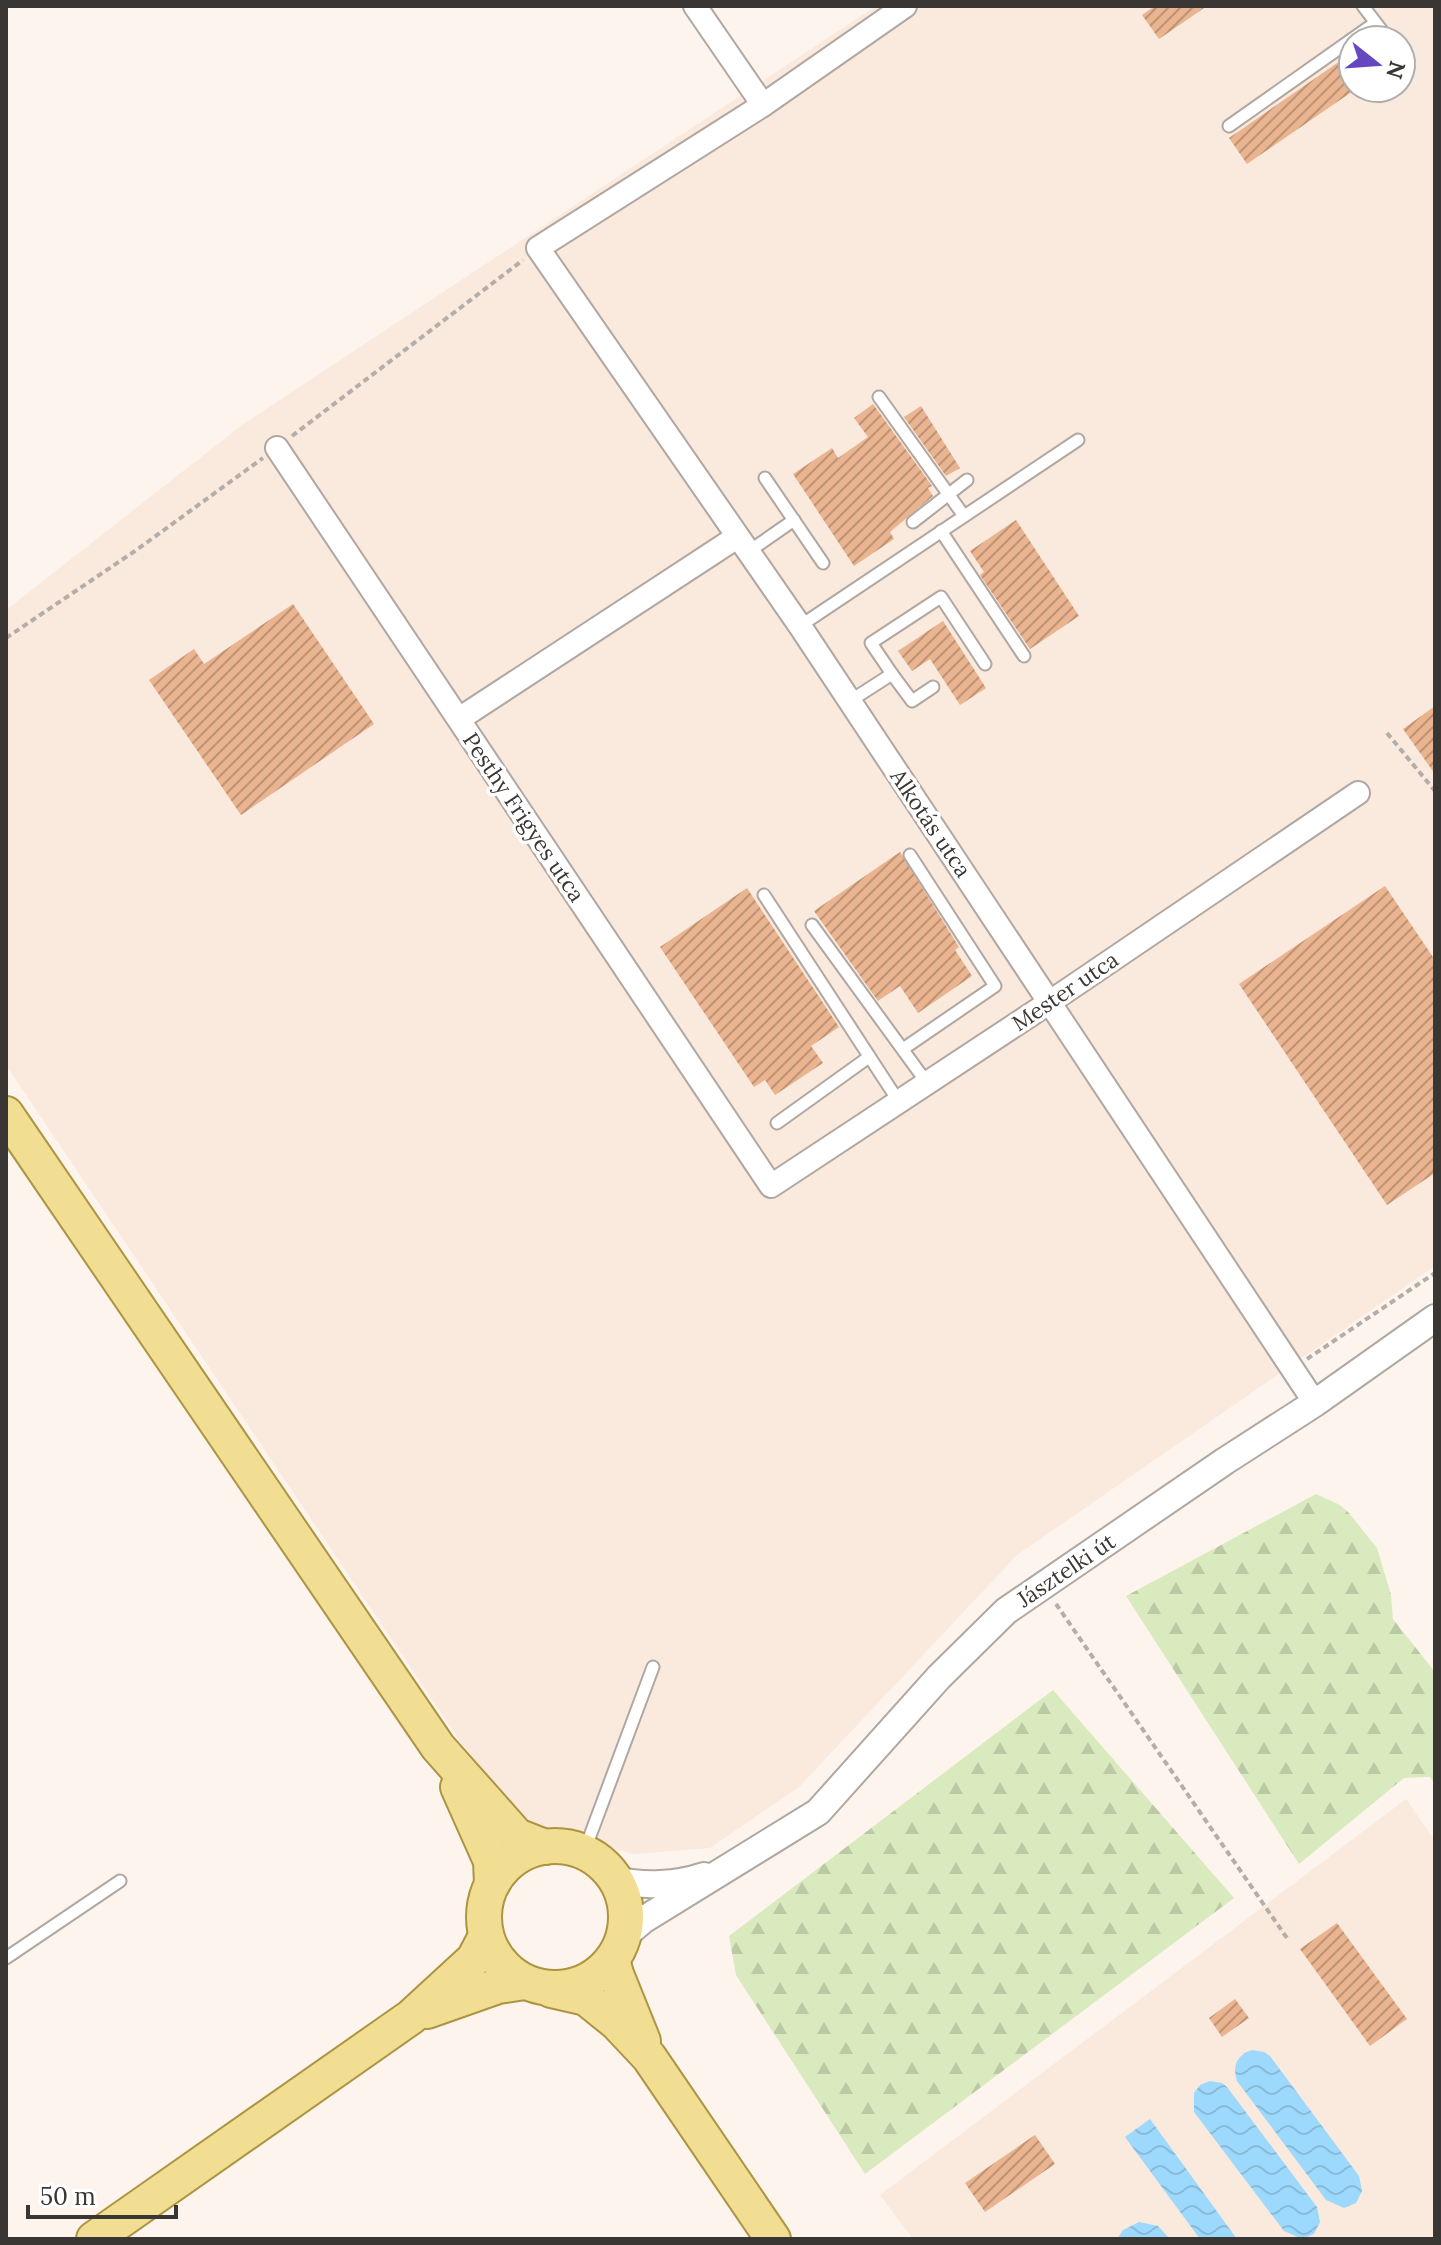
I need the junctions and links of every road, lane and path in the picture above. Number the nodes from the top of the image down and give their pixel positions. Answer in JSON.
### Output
{"nodes":[{"id":1,"x":695,"y":6,"type":"edge"},
{"id":2,"x":905,"y":6,"type":"edge"},
{"id":3,"x":1363,"y":6,"type":"edge"},
{"id":4,"x":1375,"y":23,"type":"joint"},
{"id":5,"x":763,"y":105,"type":"junction"},
{"id":6,"x":1229,"y":126,"type":"dead end"},
{"id":7,"x":879,"y":397,"type":"dead end"},
{"id":8,"x":1078,"y":440,"type":"dead end"},
{"id":9,"x":277,"y":448,"type":"dead end"},
{"id":10,"x":765,"y":478,"type":"dead end"},
{"id":11,"x":967,"y":480,"type":"dead end"},
{"id":12,"x":949,"y":495,"type":"junction"},
{"id":13,"x":964,"y":516,"type":"junction"},
{"id":14,"x":794,"y":520,"type":"junction"},
{"id":15,"x":913,"y":522,"type":"dead end"},
{"id":16,"x":941,"y":531,"type":"junction"},
{"id":17,"x":743,"y":545,"type":"junction"},
{"id":18,"x":823,"y":563,"type":"dead end"},
{"id":19,"x":800,"y":626,"type":"junction"},
{"id":20,"x":1024,"y":656,"type":"dead end"},
{"id":21,"x":985,"y":664,"type":"dead end"},
{"id":22,"x":892,"y":674,"type":"junction"},
{"id":23,"x":933,"y":687,"type":"dead end"},
{"id":24,"x":850,"y":701,"type":"junction"},
{"id":25,"x":459,"y":719,"type":"junction"},
{"id":26,"x":1387,"y":733,"type":"dead end"},
{"id":27,"x":1435,"y":791,"type":"edge"},
{"id":28,"x":1358,"y":793,"type":"dead end"},
{"id":29,"x":910,"y":855,"type":"dead end"},
{"id":30,"x":764,"y":895,"type":"dead end"},
{"id":31,"x":812,"y":925,"type":"dead end"},
{"id":32,"x":1050,"y":1002,"type":"junction"},
{"id":33,"x":903,"y":1049,"type":"junction"},
{"id":34,"x":869,"y":1057,"type":"junction"},
{"id":35,"x":927,"y":1083,"type":"junction"},
{"id":36,"x":899,"y":1102,"type":"junction"},
{"id":37,"x":6,"y":1114,"type":"edge"},
{"id":38,"x":777,"y":1123,"type":"dead end"},
{"id":39,"x":771,"y":1186,"type":"joint"},
{"id":40,"x":1435,"y":1273,"type":"edge"},
{"id":41,"x":1435,"y":1318,"type":"edge"},
{"id":42,"x":1296,"y":1373,"type":"junction"},
{"id":43,"x":1315,"y":1403,"type":"junction"},
{"id":44,"x":1043,"y":1585,"type":"junction"},
{"id":45,"x":653,"y":1667,"type":"dead end"},
{"id":46,"x":438,"y":1747,"type":"junction"},
{"id":47,"x":545,"y":1847,"type":"junction"},
{"id":48,"x":584,"y":1852,"type":"junction"},
{"id":49,"x":734,"y":1865,"type":"junction"},
{"id":50,"x":616,"y":1880,"type":"junction"},
{"id":51,"x":120,"y":1881,"type":"dead end"},
{"id":52,"x":492,"y":1884,"type":"junction"},
{"id":53,"x":486,"y":1936,"type":"junction"},
{"id":54,"x":1289,"y":1941,"type":"dead end"},
{"id":55,"x":618,"y":1948,"type":"junction"},
{"id":56,"x":6,"y":1958,"type":"edge"},
{"id":57,"x":536,"y":1986,"type":"junction"},
{"id":58,"x":411,"y":2017,"type":"junction"},
{"id":59,"x":649,"y":2057,"type":"junction"},
{"id":60,"x":94,"y":2239,"type":"edge"},
{"id":61,"x":773,"y":2239,"type":"edge"}],
"edges":[{"from":1,"to":5,"type":"street"},
{"from":2,"to":5,"type":"street"},
{"from":3,"to":4,"type":"lane"},
{"from":4,"to":6,"type":"lane"},
{"from":5,"to":17,"type":"street","name":"Alkotás utca"},
{"from":7,"to":12,"type":"lane"},
{"from":8,"to":13,"type":"lane"},
{"from":9,"to":25,"type":"street","name":"Pesthy Frigyes utca"},
{"from":10,"to":14,"type":"lane"},
{"from":11,"to":12,"type":"lane"},
{"from":12,"to":13,"type":"lane"},
{"from":12,"to":15,"type":"lane"},
{"from":13,"to":16,"type":"lane"},
{"from":14,"to":17,"type":"lane"},
{"from":14,"to":18,"type":"lane"},
{"from":16,"to":19,"type":"lane"},
{"from":16,"to":20,"type":"lane"},
{"from":17,"to":19,"type":"street","name":"Alkotás utca"},
{"from":17,"to":25,"type":"street"},
{"from":19,"to":24,"type":"street","name":"Alkotás utca"},
{"from":21,"to":22,"type":"lane"},
{"from":22,"to":23,"type":"lane"},
{"from":22,"to":24,"type":"lane"},
{"from":24,"to":32,"type":"street","name":"Alkotás utca"},
{"from":25,"to":39,"type":"street","name":"Pesthy Frigyes utca"},
{"from":26,"to":27,"type":"path"},
{"from":28,"to":32,"type":"street","name":"Mester utca"},
{"from":29,"to":33,"type":"lane"},
{"from":30,"to":34,"type":"lane"},
{"from":31,"to":33,"type":"lane"},
{"from":32,"to":35,"type":"street","name":"Mester utca"},
{"from":32,"to":42,"type":"street","name":"Alkotás utca"},
{"from":33,"to":35,"type":"lane"},
{"from":34,"to":36,"type":"lane"},
{"from":34,"to":38,"type":"lane"},
{"from":35,"to":36,"type":"street","name":"Mester utca"},
{"from":36,"to":39,"type":"street","name":"Mester utca"},
{"from":37,"to":46,"type":"main road"},
{"from":40,"to":42,"type":"path"},
{"from":41,"to":43,"type":"street","name":"Jásztelki út"},
{"from":42,"to":43,"type":"street","name":"Alkotás utca"},
{"from":43,"to":44,"type":"street","name":"Jásztelki út"},
{"from":44,"to":49,"type":"street","name":"Jásztelki út"},
{"from":44,"to":54,"type":"path"},
{"from":45,"to":48,"type":"lane"},
{"from":46,"to":47,"type":"main road"},
{"from":46,"to":52,"type":"main road"},
{"from":47,"to":48,"type":"main road"},
{"from":47,"to":52,"type":"main road"},
{"from":48,"to":50,"type":"main road"},
{"from":49,"to":50,"type":"street","name":"Jásztelki út"},
{"from":49,"to":55,"type":"street","name":"Jásztelki út"},
{"from":50,"to":55,"type":"main road"},
{"from":51,"to":56,"type":"lane"},
{"from":52,"to":53,"type":"main road"},
{"from":53,"to":57,"type":"main road"},
{"from":53,"to":58,"type":"main road"},
{"from":55,"to":57,"type":"main road"},
{"from":55,"to":59,"type":"main road"},
{"from":57,"to":58,"type":"main road"},
{"from":57,"to":59,"type":"main road"},
{"from":58,"to":60,"type":"main road"},
{"from":59,"to":61,"type":"main road"}]}
